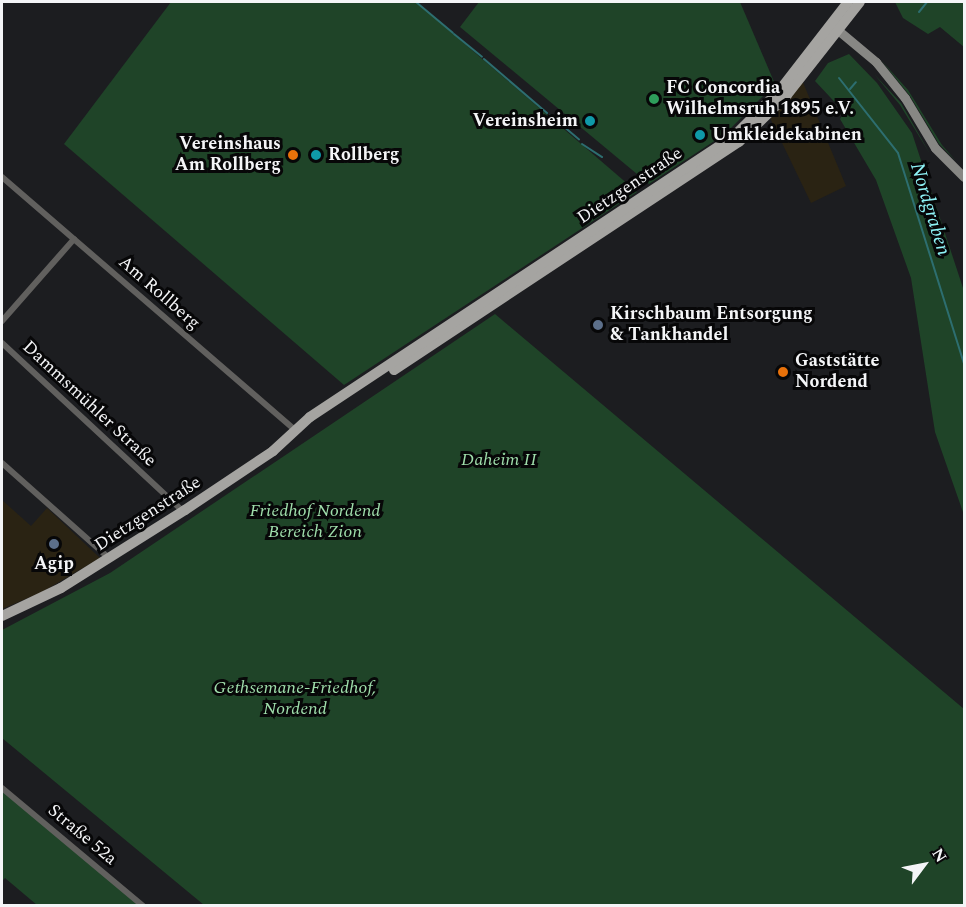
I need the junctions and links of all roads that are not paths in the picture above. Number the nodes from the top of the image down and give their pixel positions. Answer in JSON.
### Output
{"nodes":[{"id":1,"x":848,"y":2,"type":"edge"},
{"id":2,"x":860,"y":2,"type":"edge"},
{"id":3,"x":834,"y":27,"type":"junction"},
{"id":4,"x":2,"y":177,"type":"edge"},
{"id":5,"x":964,"y":177,"type":"edge"},
{"id":6,"x":74,"y":239,"type":"junction"},
{"id":7,"x":2,"y":321,"type":"edge"},
{"id":8,"x":2,"y":343,"type":"edge"},
{"id":9,"x":301,"y":429,"type":"junction"},
{"id":10,"x":2,"y":463,"type":"edge"},
{"id":11,"x":183,"y":511,"type":"junction"},
{"id":12,"x":110,"y":559,"type":"junction"},
{"id":13,"x":2,"y":616,"type":"edge"},
{"id":14,"x":2,"y":788,"type":"edge"},
{"id":15,"x":143,"y":906,"type":"edge"}],
"edges":[{"from":1,"to":3,"type":"main road"},
{"from":2,"to":3,"type":"main road"},
{"from":3,"to":5,"type":"main road"},
{"from":3,"to":9,"type":"main road","name":"Dietzgenstraße"},
{"from":4,"to":6,"type":"street","name":"Am Rollberg"},
{"from":6,"to":7,"type":"street"},
{"from":6,"to":9,"type":"street","name":"Am Rollberg"},
{"from":8,"to":11,"type":"street","name":"Dammsmühler Straße"},
{"from":9,"to":11,"type":"main road","name":"Dietzgenstraße"},
{"from":10,"to":12,"type":"street"},
{"from":11,"to":12,"type":"main road","name":"Dietzgenstraße"},
{"from":12,"to":13,"type":"main road","name":"Dietzgenstraße"},
{"from":14,"to":15,"type":"street","name":"Straße 52a"}]}
